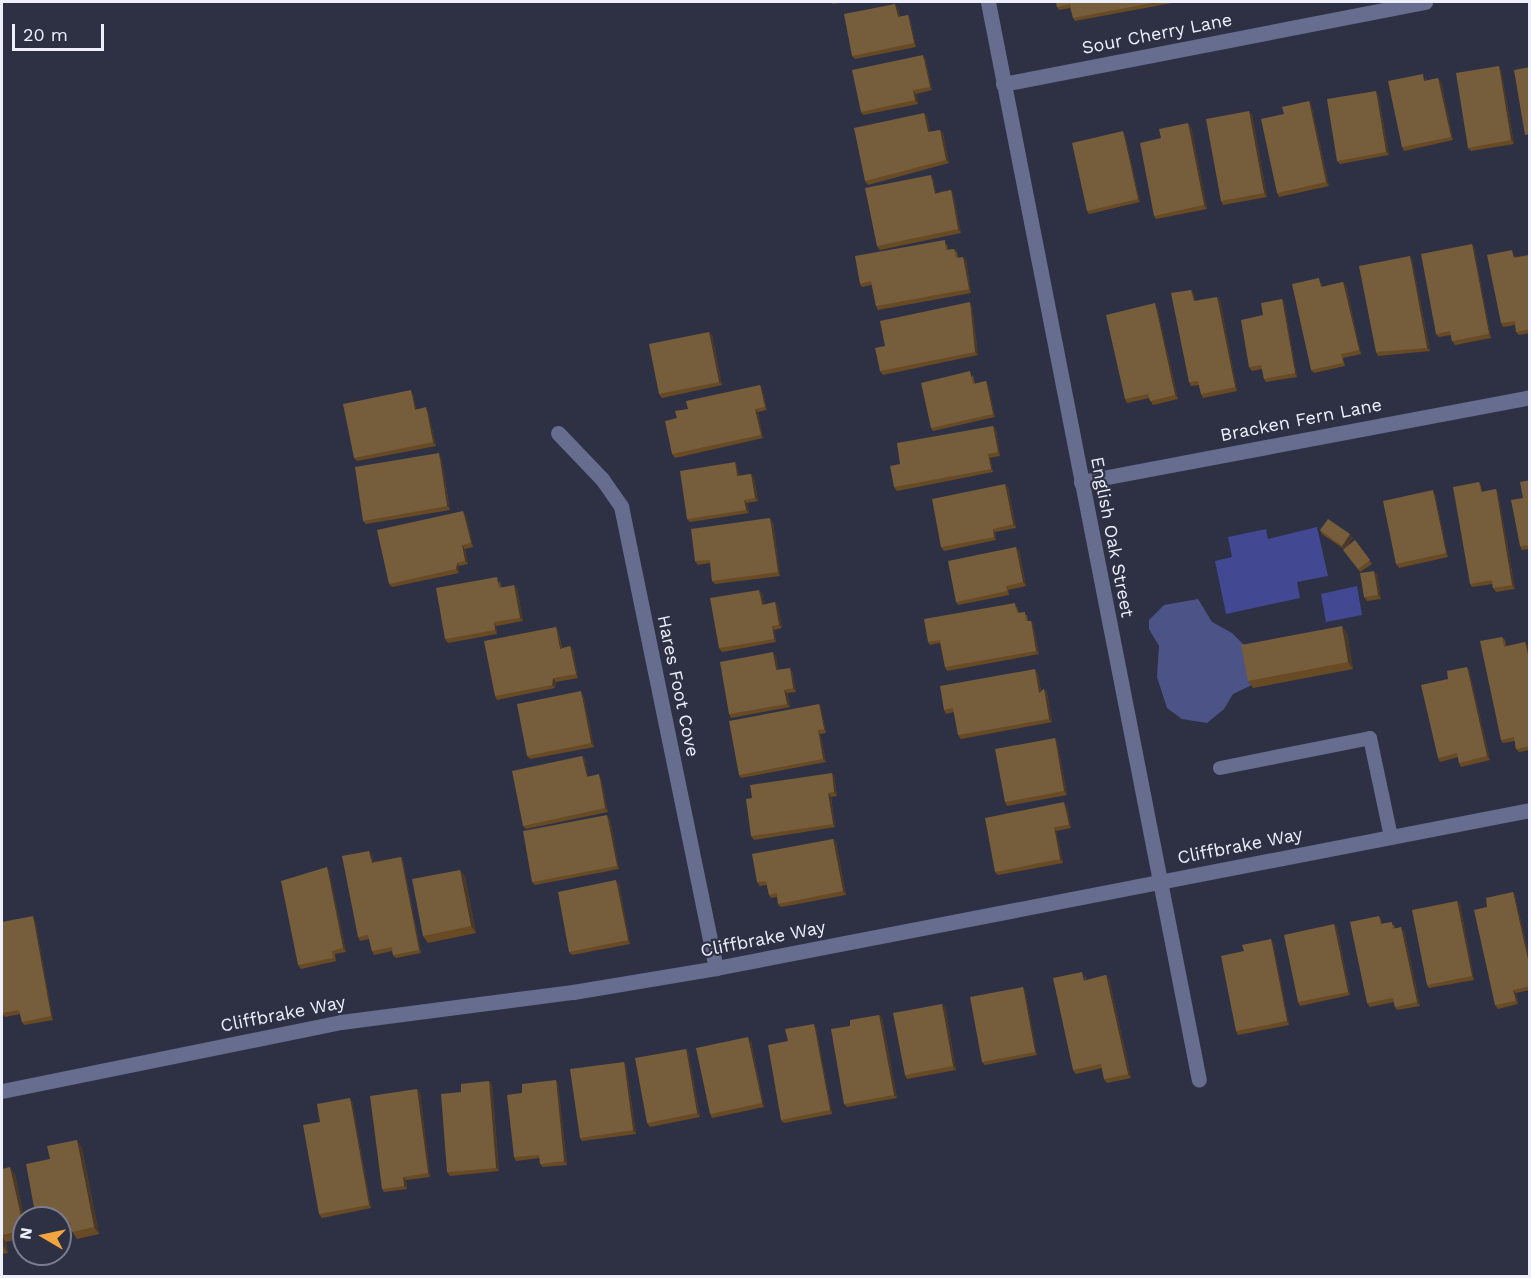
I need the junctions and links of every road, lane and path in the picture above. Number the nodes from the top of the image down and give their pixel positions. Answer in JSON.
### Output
{"nodes":[{"id":1,"x":988,"y":2,"type":"edge"},
{"id":2,"x":1425,"y":2,"type":"edge"},
{"id":3,"x":1394,"y":4,"type":"edge"},
{"id":4,"x":1003,"y":84,"type":"junction"},
{"id":5,"x":1530,"y":397,"type":"edge"},
{"id":6,"x":558,"y":433,"type":"dead end"},
{"id":7,"x":1081,"y":482,"type":"junction"},
{"id":8,"x":1220,"y":768,"type":"dead end"},
{"id":9,"x":1530,"y":810,"type":"edge"},
{"id":10,"x":1390,"y":837,"type":"junction"},
{"id":11,"x":1160,"y":881,"type":"junction"},
{"id":12,"x":716,"y":968,"type":"junction"},
{"id":13,"x":1199,"y":1080,"type":"dead end"},
{"id":14,"x":2,"y":1091,"type":"edge"}],
"edges":[{"from":1,"to":4,"type":"street","name":"English Oak Street"},
{"from":2,"to":3,"type":"street","name":"Sour Cherry Lane"},
{"from":3,"to":4,"type":"street","name":"Sour Cherry Lane"},
{"from":4,"to":7,"type":"street","name":"English Oak Street"},
{"from":5,"to":7,"type":"street","name":"Bracken Fern Lane"},
{"from":6,"to":12,"type":"street","name":"Hares Foot Cove"},
{"from":7,"to":11,"type":"street","name":"English Oak Street"},
{"from":8,"to":10,"type":"lane"},
{"from":9,"to":10,"type":"street","name":"Cliffbrake Way"},
{"from":10,"to":11,"type":"street","name":"Cliffbrake Way"},
{"from":11,"to":12,"type":"street","name":"Cliffbrake Way"},
{"from":11,"to":13,"type":"street","name":"English Oak Street"},
{"from":12,"to":14,"type":"street","name":"Cliffbrake Way"}]}
